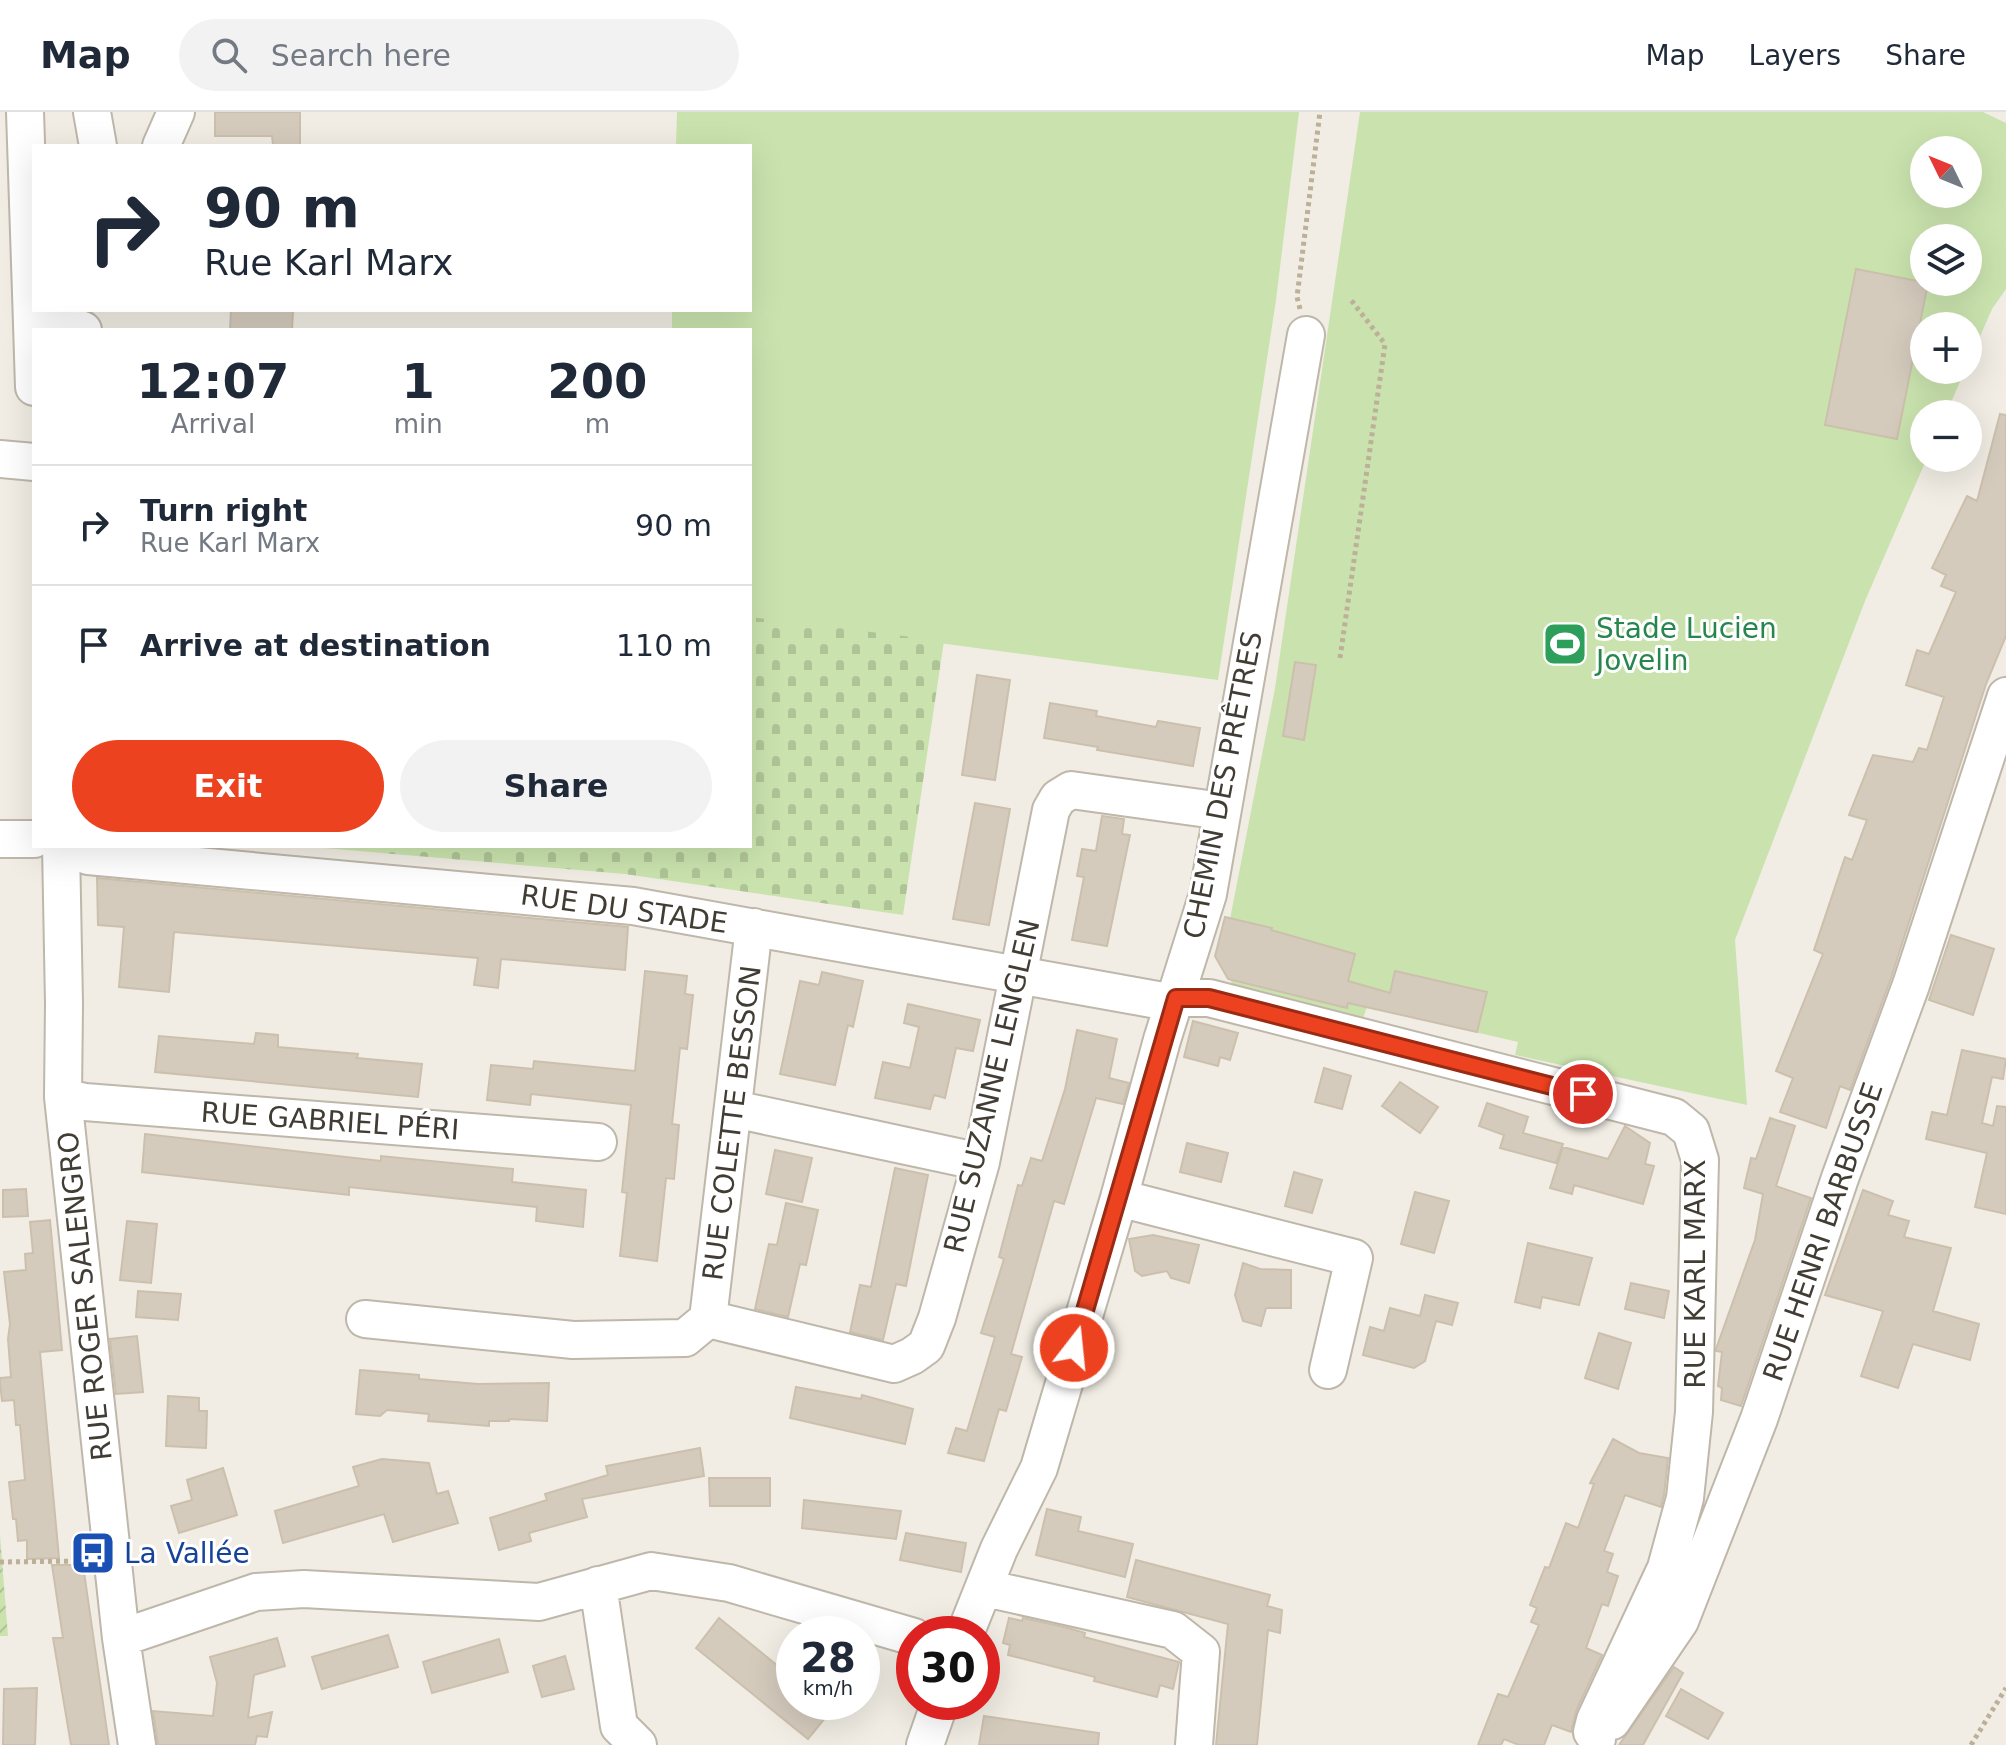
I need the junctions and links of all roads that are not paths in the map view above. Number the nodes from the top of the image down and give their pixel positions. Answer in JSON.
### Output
{"nodes":[{"id":1,"x":25,"y":112,"type":"edge"},
{"id":2,"x":92,"y":112,"type":"edge"},
{"id":3,"x":176,"y":112,"type":"edge"},
{"id":4,"x":98,"y":144,"type":"edge"},
{"id":5,"x":162,"y":144,"type":"edge"},
{"id":6,"x":32,"y":213,"type":"edge"},
{"id":7,"x":49,"y":312,"type":"edge"},
{"id":8,"x":77,"y":328,"type":"edge"},
{"id":9,"x":1306,"y":335,"type":"road end"},
{"id":10,"x":0,"y":459,"type":"edge"},
{"id":11,"x":32,"y":462,"type":"edge"},
{"id":12,"x":2006,"y":696,"type":"edge"},
{"id":13,"x":1222,"y":811,"type":"junction"},
{"id":14,"x":0,"y":839,"type":"edge"},
{"id":15,"x":32,"y":839,"type":"edge"},
{"id":16,"x":61,"y":848,"type":"edge"},
{"id":17,"x":73,"y":848,"type":"edge"},
{"id":18,"x":754,"y":927,"type":"junction"},
{"id":19,"x":1018,"y":977,"type":"junction"},
{"id":20,"x":1176,"y":998,"type":"junction"},
{"id":21,"x":63,"y":1097,"type":"junction"},
{"id":22,"x":734,"y":1109,"type":"junction"},
{"id":23,"x":598,"y":1142,"type":"dead end"},
{"id":24,"x":981,"y":1162,"type":"junction"},
{"id":25,"x":1119,"y":1198,"type":"junction"},
{"id":26,"x":365,"y":1319,"type":"dead end"},
{"id":27,"x":708,"y":1319,"type":"junction"},
{"id":28,"x":1328,"y":1370,"type":"dead end"},
{"id":29,"x":598,"y":1585,"type":"junction"},
{"id":30,"x":985,"y":1588,"type":"junction"},
{"id":31,"x":973,"y":1616,"type":"edge"},
{"id":32,"x":896,"y":1632,"type":"edge"},
{"id":33,"x":121,"y":1638,"type":"junction"},
{"id":34,"x":934,"y":1720,"type":"edge"},
{"id":35,"x":617,"y":1739,"type":"edge"},
{"id":36,"x":1595,"y":1742,"type":"edge"},
{"id":37,"x":137,"y":1745,"type":"edge"},
{"id":38,"x":925,"y":1745,"type":"edge"},
{"id":39,"x":1194,"y":1745,"type":"edge"}],
"edges":[{"from":1,"to":6,"type":"street"},
{"from":2,"to":4,"type":"street"},
{"from":3,"to":5,"type":"street"},
{"from":7,"to":8,"type":"street"},
{"from":9,"to":13,"type":"street","name":"CHEMIN DES PRÊTRES"},
{"from":10,"to":11,"type":"street"},
{"from":12,"to":36,"type":"street","name":"RUE HENRI BARBUSSE"},
{"from":13,"to":19,"type":"street","name":"RUE SUZANNE LENGLEN"},
{"from":13,"to":20,"type":"street","name":"CHEMIN DES PRÊTRES"},
{"from":14,"to":15,"type":"street"},
{"from":16,"to":21,"type":"street","name":"RUE ROGER SALENGRO"},
{"from":17,"to":18,"type":"street","name":"RUE DU STADE"},
{"from":18,"to":19,"type":"street","name":"RUE DU STADE"},
{"from":18,"to":22,"type":"street","name":"RUE COLETTE BESSON"},
{"from":19,"to":20,"type":"street","name":"RUE DU STADE"},
{"from":19,"to":24,"type":"street","name":"RUE SUZANNE LENGLEN"},
{"from":20,"to":25,"type":"street","name":"CHEMIN DES PRÊTRES"},
{"from":20,"to":36,"type":"street","name":"RUE KARL MARX"},
{"from":21,"to":23,"type":"street","name":"RUE GABRIEL PÉRI"},
{"from":21,"to":33,"type":"street","name":"RUE ROGER SALENGRO"},
{"from":22,"to":24,"type":"street"},
{"from":22,"to":27,"type":"street","name":"RUE COLETTE BESSON"},
{"from":24,"to":27,"type":"street","name":"RUE SUZANNE LENGLEN"},
{"from":25,"to":28,"type":"street"},
{"from":25,"to":30,"type":"street","name":"CHEMIN DES PRÊTRES"},
{"from":26,"to":27,"type":"street"},
{"from":29,"to":32,"type":"street"},
{"from":29,"to":33,"type":"street"},
{"from":29,"to":35,"type":"street"},
{"from":30,"to":31,"type":"street","name":"CHEMIN DES PRÊTRES"},
{"from":30,"to":39,"type":"street"},
{"from":33,"to":37,"type":"street","name":"RUE ROGER SALENGRO"},
{"from":34,"to":38,"type":"street"}]}
